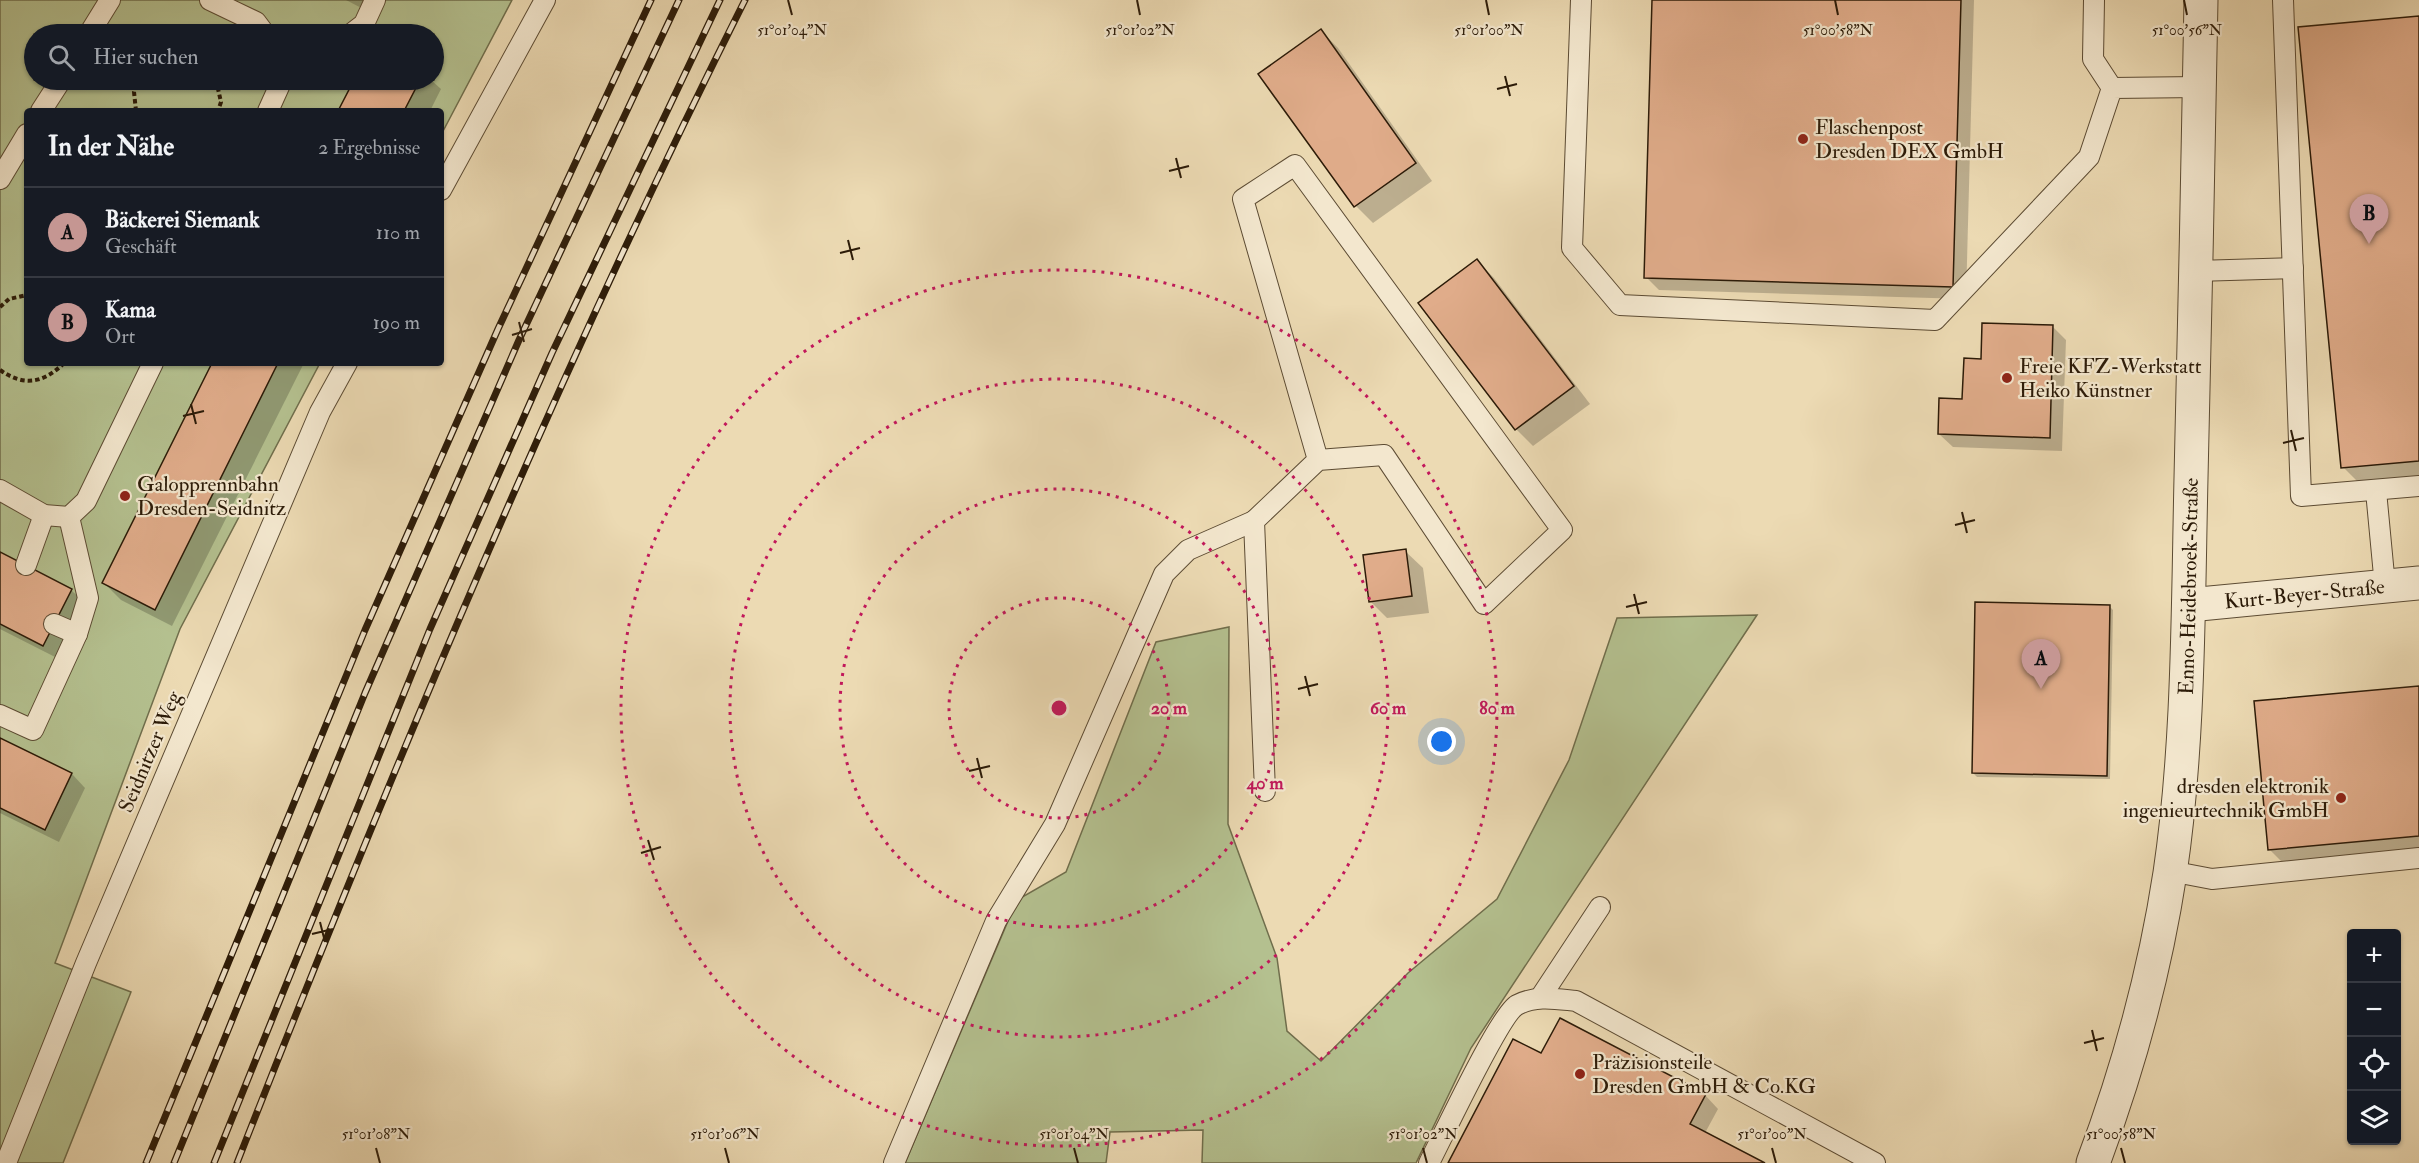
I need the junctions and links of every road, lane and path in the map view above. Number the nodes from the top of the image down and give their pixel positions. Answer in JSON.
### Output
{"nodes":[{"id":1,"x":110,"y":0,"type":"edge"},
{"id":2,"x":210,"y":0,"type":"edge"},
{"id":3,"x":375,"y":0,"type":"edge"},
{"id":4,"x":545,"y":0,"type":"edge"},
{"id":5,"x":1581,"y":0,"type":"edge"},
{"id":6,"x":2094,"y":0,"type":"edge"},
{"id":7,"x":2201,"y":0,"type":"edge"},
{"id":8,"x":2283,"y":0,"type":"edge"},
{"id":9,"x":95,"y":24,"type":"edge"},
{"id":10,"x":258,"y":24,"type":"edge"},
{"id":11,"x":364,"y":24,"type":"edge"},
{"id":12,"x":2199,"y":87,"type":"junction"},
{"id":13,"x":2112,"y":88,"type":"junction"},
{"id":14,"x":55,"y":90,"type":"edge"},
{"id":15,"x":135,"y":90,"type":"edge"},
{"id":16,"x":218,"y":90,"type":"edge"},
{"id":17,"x":277,"y":90,"type":"edge"},
{"id":18,"x":43,"y":108,"type":"edge"},
{"id":19,"x":136,"y":108,"type":"edge"},
{"id":20,"x":219,"y":108,"type":"edge"},
{"id":21,"x":269,"y":108,"type":"edge"},
{"id":22,"x":24,"y":141,"type":"edge"},
{"id":23,"x":0,"y":179,"type":"edge"},
{"id":24,"x":444,"y":185,"type":"edge"},
{"id":25,"x":2293,"y":268,"type":"junction"},
{"id":26,"x":2196,"y":271,"type":"junction"},
{"id":27,"x":24,"y":296,"type":"edge"},
{"id":28,"x":0,"y":307,"type":"edge"},
{"id":29,"x":61,"y":366,"type":"edge"},
{"id":30,"x":152,"y":366,"type":"edge"},
{"id":31,"x":345,"y":366,"type":"edge"},
{"id":32,"x":0,"y":370,"type":"edge"},
{"id":33,"x":1318,"y":460,"type":"junction"},
{"id":34,"x":2419,"y":486,"type":"edge"},
{"id":35,"x":0,"y":490,"type":"edge"},
{"id":36,"x":2376,"y":491,"type":"junction"},
{"id":37,"x":44,"y":514,"type":"junction"},
{"id":38,"x":69,"y":517,"type":"junction"},
{"id":39,"x":1254,"y":521,"type":"junction"},
{"id":40,"x":26,"y":565,"type":"dead end"},
{"id":41,"x":2419,"y":583,"type":"edge"},
{"id":42,"x":2385,"y":586,"type":"junction"},
{"id":43,"x":2188,"y":605,"type":"junction"},
{"id":44,"x":54,"y":624,"type":"dead end"},
{"id":45,"x":77,"y":634,"type":"junction"},
{"id":46,"x":0,"y":715,"type":"edge"},
{"id":47,"x":1265,"y":791,"type":"dead end"},
{"id":48,"x":2419,"y":858,"type":"edge"},
{"id":49,"x":2170,"y":872,"type":"junction"},
{"id":50,"x":1600,"y":907,"type":"dead end"},
{"id":51,"x":1540,"y":998,"type":"junction"},
{"id":52,"x":6,"y":1163,"type":"edge"},
{"id":53,"x":894,"y":1163,"type":"edge"},
{"id":54,"x":1430,"y":1163,"type":"edge"},
{"id":55,"x":1875,"y":1163,"type":"edge"},
{"id":56,"x":2093,"y":1163,"type":"edge"}],
"edges":[{"from":1,"to":9,"type":"lane"},
{"from":2,"to":10,"type":"lane"},
{"from":3,"to":11,"type":"lane"},
{"from":4,"to":24,"type":"lane"},
{"from":5,"to":13,"type":"lane"},
{"from":6,"to":13,"type":"lane"},
{"from":7,"to":12,"type":"street","name":"Enno-Heidebroek-Straße"},
{"from":8,"to":25,"type":"lane"},
{"from":12,"to":13,"type":"lane"},
{"from":12,"to":26,"type":"street","name":"Enno-Heidebroek-Straße"},
{"from":14,"to":18,"type":"lane"},
{"from":15,"to":19,"type":"path"},
{"from":16,"to":20,"type":"path"},
{"from":17,"to":21,"type":"lane"},
{"from":22,"to":23,"type":"lane"},
{"from":25,"to":26,"type":"lane"},
{"from":25,"to":36,"type":"lane"},
{"from":26,"to":43,"type":"street","name":"Enno-Heidebroek-Straße"},
{"from":27,"to":28,"type":"path"},
{"from":29,"to":32,"type":"path"},
{"from":30,"to":38,"type":"lane"},
{"from":31,"to":52,"type":"lane","name":"Seidnitzer Weg"},
{"from":33,"to":33,"type":"lane"},
{"from":33,"to":39,"type":"lane"},
{"from":34,"to":36,"type":"lane"},
{"from":35,"to":37,"type":"lane"},
{"from":36,"to":42,"type":"lane"},
{"from":37,"to":38,"type":"lane"},
{"from":37,"to":40,"type":"lane"},
{"from":38,"to":45,"type":"lane"},
{"from":39,"to":47,"type":"lane"},
{"from":39,"to":53,"type":"lane"},
{"from":41,"to":42,"type":"street","name":"Kurt-Beyer-Straße"},
{"from":42,"to":43,"type":"street","name":"Kurt-Beyer-Straße"},
{"from":43,"to":49,"type":"street","name":"Enno-Heidebroek-Straße"},
{"from":44,"to":45,"type":"lane"},
{"from":45,"to":46,"type":"lane"},
{"from":48,"to":49,"type":"lane"},
{"from":49,"to":56,"type":"street","name":"Enno-Heidebroek-Straße"},
{"from":50,"to":51,"type":"lane"},
{"from":51,"to":54,"type":"lane"},
{"from":51,"to":55,"type":"lane"}]}
